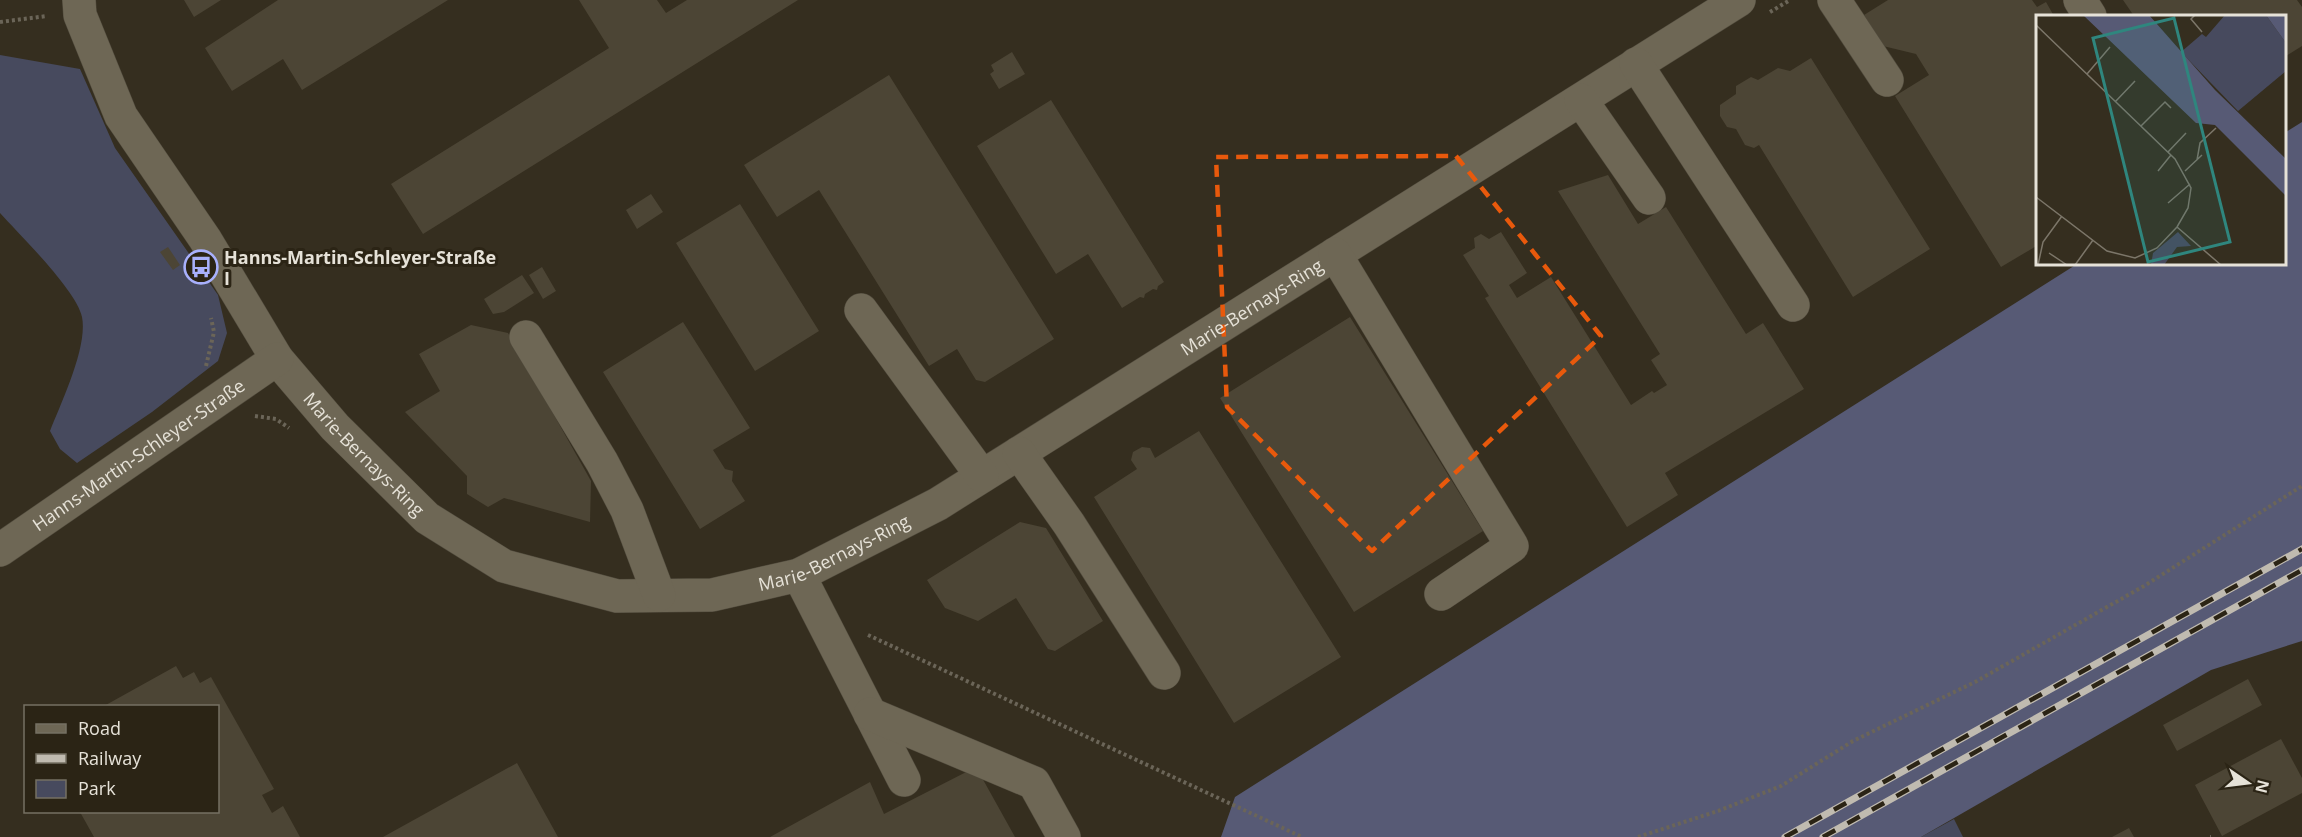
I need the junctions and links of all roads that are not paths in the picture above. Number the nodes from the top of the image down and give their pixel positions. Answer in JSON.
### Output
{"nodes":[{"id":1,"x":1739,"y":0,"type":"edge"},
{"id":2,"x":1834,"y":0,"type":"edge"},
{"id":3,"x":2080,"y":0,"type":"edge"},
{"id":4,"x":79,"y":8,"type":"edge"},
{"id":5,"x":2089,"y":15,"type":"edge"},
{"id":6,"x":1636,"y":64,"type":"junction"},
{"id":7,"x":1887,"y":80,"type":"dead end"},
{"id":8,"x":1581,"y":100,"type":"junction"},
{"id":9,"x":1650,"y":198,"type":"dead end"},
{"id":10,"x":1335,"y":254,"type":"junction"},
{"id":11,"x":1793,"y":306,"type":"dead end"},
{"id":12,"x":861,"y":310,"type":"dead end"},
{"id":13,"x":526,"y":337,"type":"dead end"},
{"id":14,"x":277,"y":359,"type":"junction"},
{"id":15,"x":1019,"y":453,"type":"junction"},
{"id":16,"x":982,"y":476,"type":"junction"},
{"id":17,"x":0,"y":550,"type":"edge"},
{"id":18,"x":799,"y":575,"type":"junction"},
{"id":19,"x":1441,"y":594,"type":"dead end"},
{"id":20,"x":658,"y":596,"type":"junction"},
{"id":21,"x":1164,"y":673,"type":"dead end"},
{"id":22,"x":870,"y":714,"type":"junction"},
{"id":23,"x":904,"y":780,"type":"dead end"},
{"id":24,"x":1064,"y":837,"type":"edge"}],
"edges":[{"from":1,"to":6,"type":"street","name":"Marie-Bernays-Ring"},
{"from":2,"to":7,"type":"street"},
{"from":3,"to":5,"type":"street"},
{"from":4,"to":14,"type":"street","name":"Marie-Bernays-Ring"},
{"from":6,"to":8,"type":"street","name":"Marie-Bernays-Ring"},
{"from":6,"to":11,"type":"street"},
{"from":8,"to":9,"type":"street"},
{"from":8,"to":10,"type":"street","name":"Marie-Bernays-Ring"},
{"from":10,"to":15,"type":"street","name":"Marie-Bernays-Ring"},
{"from":10,"to":19,"type":"street"},
{"from":12,"to":16,"type":"street"},
{"from":13,"to":20,"type":"street"},
{"from":14,"to":17,"type":"street","name":"Hanns-Martin-Schleyer-Straße"},
{"from":14,"to":20,"type":"street","name":"Marie-Bernays-Ring"},
{"from":15,"to":16,"type":"street","name":"Marie-Bernays-Ring"},
{"from":15,"to":21,"type":"street"},
{"from":16,"to":18,"type":"street","name":"Marie-Bernays-Ring"},
{"from":18,"to":20,"type":"street","name":"Marie-Bernays-Ring"},
{"from":18,"to":22,"type":"street"},
{"from":22,"to":23,"type":"street"},
{"from":22,"to":24,"type":"street"}]}
